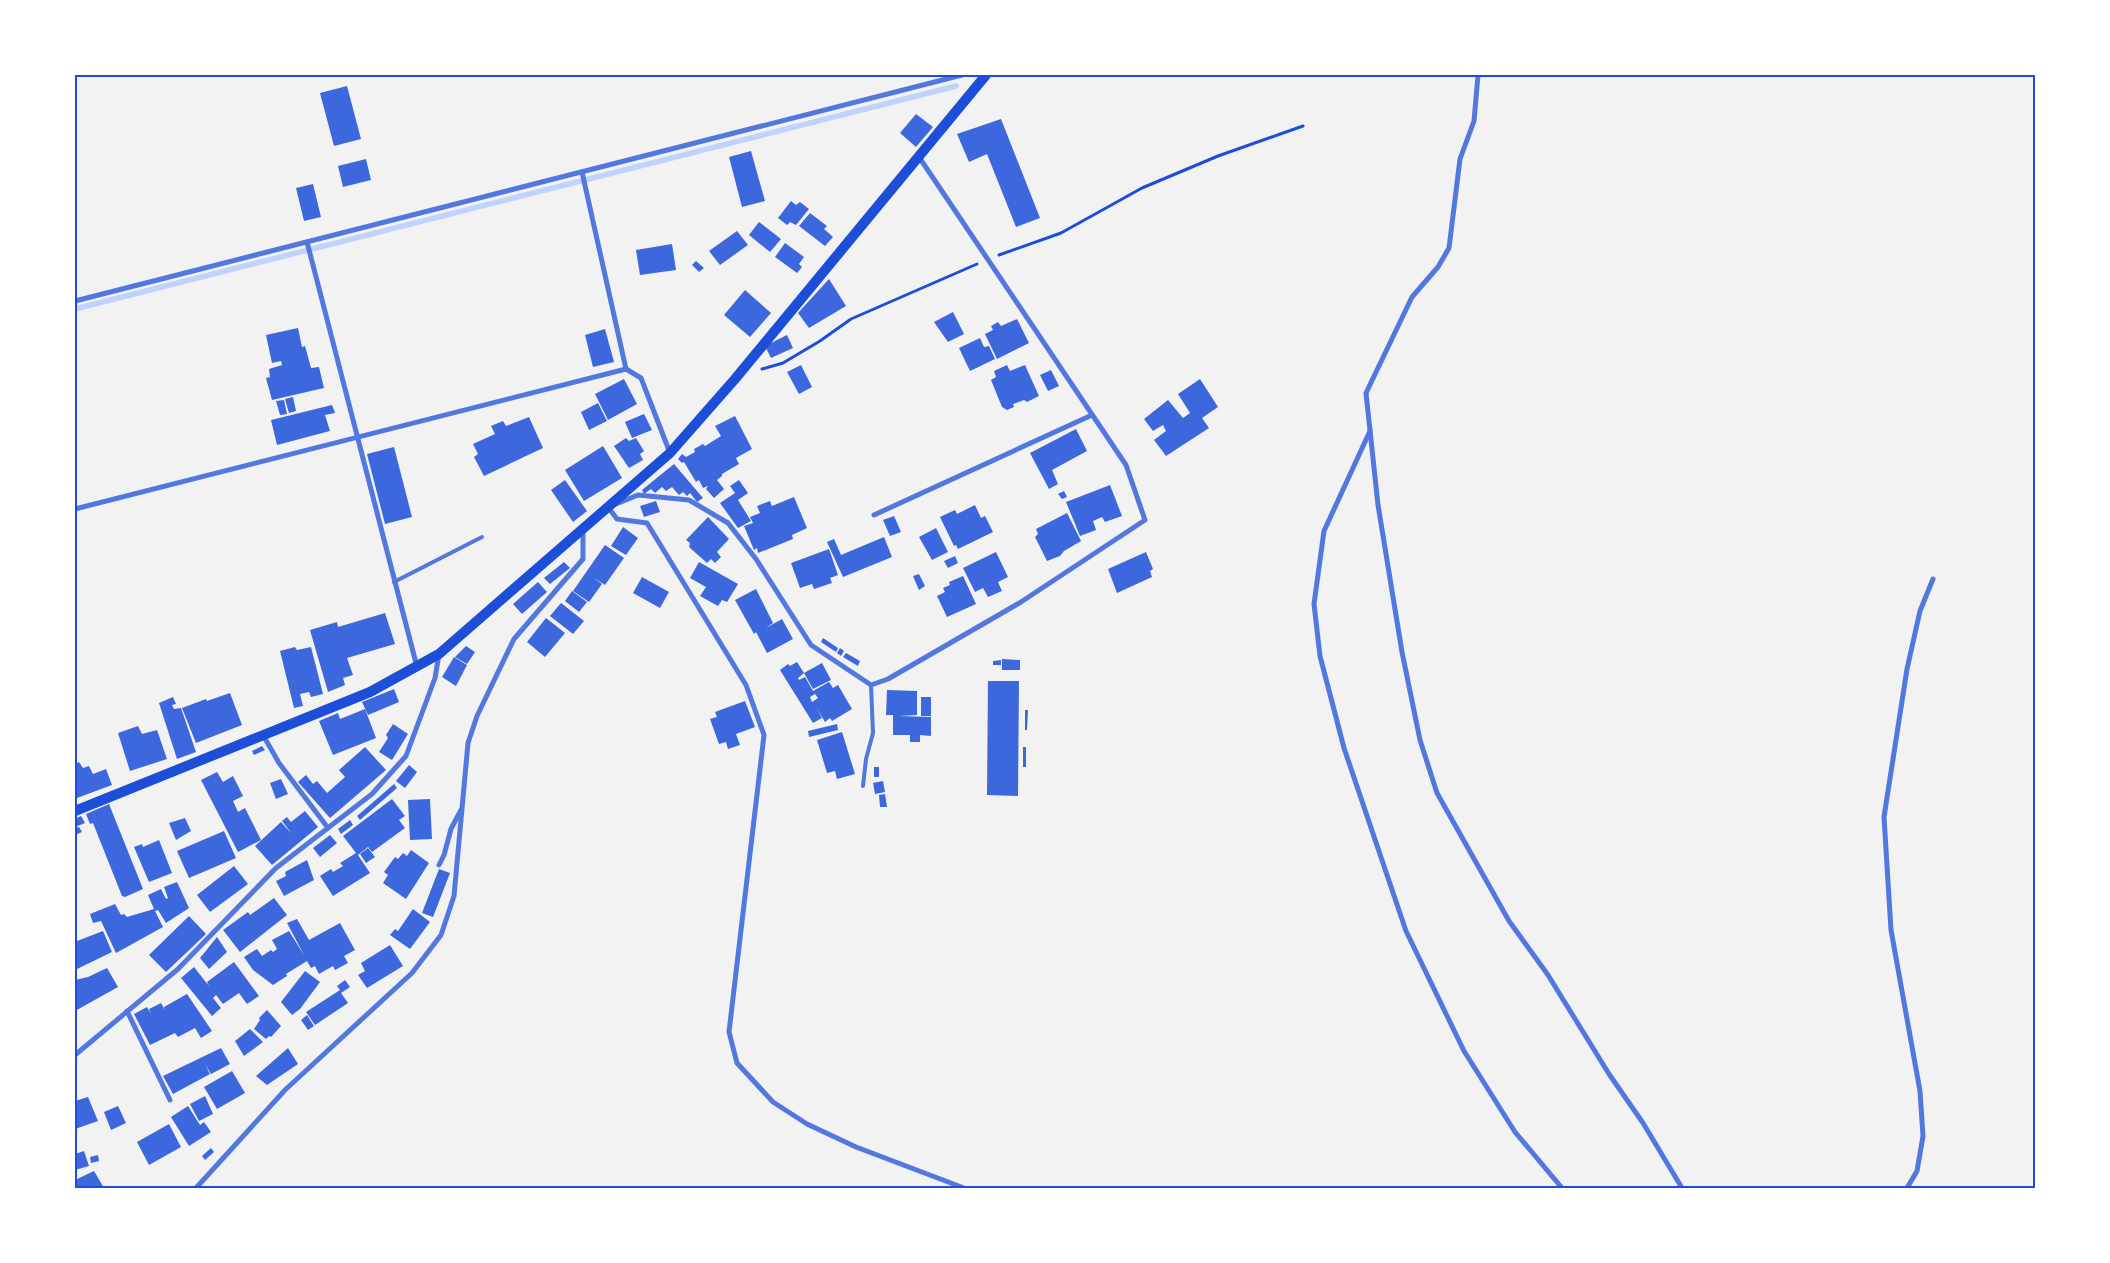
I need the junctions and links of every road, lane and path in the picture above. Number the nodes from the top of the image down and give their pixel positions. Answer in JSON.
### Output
{"nodes":[{"id":1,"x":962,"y":75,"type":"edge"},
{"id":2,"x":986,"y":75,"type":"edge"},
{"id":3,"x":1478,"y":75,"type":"edge"},
{"id":4,"x":1303,"y":126,"type":"dead end"},
{"id":5,"x":919,"y":156,"type":"junction"},
{"id":6,"x":582,"y":172,"type":"junction"},
{"id":7,"x":307,"y":242,"type":"junction"},
{"id":8,"x":988,"y":260,"type":"junction"},
{"id":9,"x":75,"y":301,"type":"edge"},
{"id":10,"x":626,"y":369,"type":"junction"},
{"id":11,"x":739,"y":374,"type":"junction"},
{"id":12,"x":1092,"y":416,"type":"junction"},
{"id":13,"x":1370,"y":431,"type":"junction"},
{"id":14,"x":356,"y":437,"type":"junction"},
{"id":15,"x":670,"y":453,"type":"junction"},
{"id":16,"x":608,"y":507,"type":"junction"},
{"id":17,"x":75,"y":509,"type":"edge"},
{"id":18,"x":874,"y":516,"type":"dead end"},
{"id":19,"x":582,"y":529,"type":"junction"},
{"id":20,"x":482,"y":537,"type":"dead end"},
{"id":21,"x":1933,"y":579,"type":"dead end"},
{"id":22,"x":394,"y":582,"type":"junction"},
{"id":23,"x":439,"y":654,"type":"junction"},
{"id":24,"x":417,"y":667,"type":"junction"},
{"id":25,"x":872,"y":685,"type":"junction"},
{"id":26,"x":263,"y":735,"type":"junction"},
{"id":27,"x":863,"y":786,"type":"dead end"},
{"id":28,"x":463,"y":808,"type":"junction"},
{"id":29,"x":75,"y":811,"type":"edge"},
{"id":30,"x":328,"y":828,"type":"junction"},
{"id":31,"x":439,"y":865,"type":"dead end"},
{"id":32,"x":126,"y":1011,"type":"junction"},
{"id":33,"x":75,"y":1055,"type":"edge"},
{"id":34,"x":170,"y":1100,"type":"dead end"},
{"id":35,"x":196,"y":1188,"type":"edge"},
{"id":36,"x":964,"y":1188,"type":"edge"},
{"id":37,"x":1562,"y":1188,"type":"edge"},
{"id":38,"x":1682,"y":1188,"type":"edge"},
{"id":39,"x":1907,"y":1188,"type":"edge"}],
"edges":[{"from":1,"to":6,"type":"street"},
{"from":2,"to":5,"type":"main road"},
{"from":3,"to":13,"type":"street"},
{"from":4,"to":8,"type":"path"},
{"from":5,"to":8,"type":"street"},
{"from":5,"to":11,"type":"main road"},
{"from":6,"to":7,"type":"street"},
{"from":6,"to":10,"type":"street"},
{"from":7,"to":9,"type":"street"},
{"from":7,"to":14,"type":"street"},
{"from":8,"to":11,"type":"path"},
{"from":8,"to":12,"type":"street"},
{"from":10,"to":14,"type":"street"},
{"from":10,"to":15,"type":"street"},
{"from":11,"to":15,"type":"main road"},
{"from":12,"to":18,"type":"street"},
{"from":12,"to":25,"type":"street"},
{"from":13,"to":37,"type":"street"},
{"from":13,"to":38,"type":"street"},
{"from":14,"to":17,"type":"street"},
{"from":14,"to":22,"type":"street"},
{"from":15,"to":16,"type":"main road"},
{"from":16,"to":19,"type":"main road"},
{"from":16,"to":25,"type":"street"},
{"from":16,"to":36,"type":"street"},
{"from":19,"to":23,"type":"main road"},
{"from":19,"to":28,"type":"street"},
{"from":20,"to":22,"type":"lane"},
{"from":21,"to":39,"type":"street"},
{"from":22,"to":24,"type":"street"},
{"from":23,"to":24,"type":"main road"},
{"from":23,"to":30,"type":"street"},
{"from":24,"to":26,"type":"main road"},
{"from":25,"to":27,"type":"lane"},
{"from":26,"to":29,"type":"main road"},
{"from":26,"to":30,"type":"street"},
{"from":28,"to":31,"type":"street"},
{"from":28,"to":35,"type":"street"},
{"from":30,"to":32,"type":"street"},
{"from":32,"to":33,"type":"street"},
{"from":32,"to":34,"type":"street"}]}
